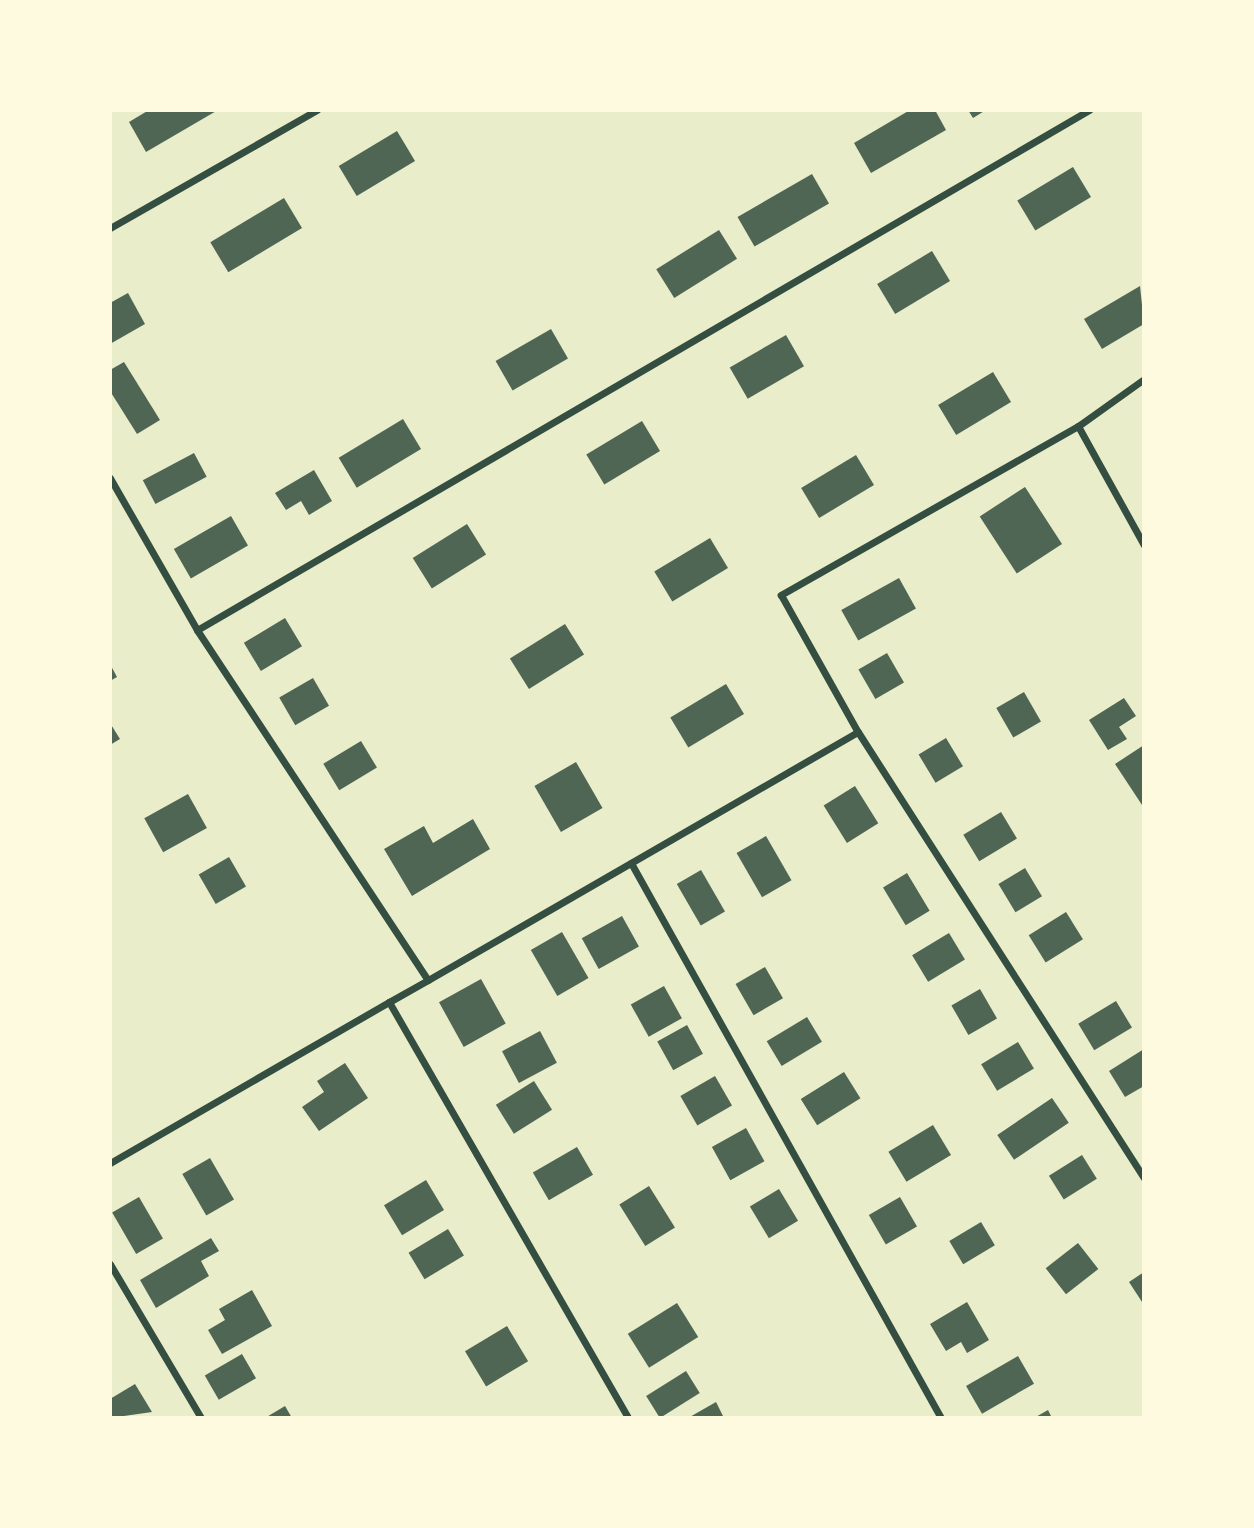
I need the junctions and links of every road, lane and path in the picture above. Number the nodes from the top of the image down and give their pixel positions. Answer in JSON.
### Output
{"nodes":[{"id":1,"x":317,"y":110,"type":"edge"},
{"id":2,"x":1089,"y":110,"type":"edge"},
{"id":3,"x":110,"y":228,"type":"edge"},
{"id":4,"x":1144,"y":379,"type":"edge"},
{"id":5,"x":1078,"y":426,"type":"junction"},
{"id":6,"x":110,"y":478,"type":"edge"},
{"id":7,"x":1144,"y":545,"type":"edge"},
{"id":8,"x":198,"y":630,"type":"junction"},
{"id":9,"x":858,"y":732,"type":"junction"},
{"id":10,"x":631,"y":863,"type":"junction"},
{"id":11,"x":428,"y":980,"type":"junction"},
{"id":12,"x":389,"y":1002,"type":"junction"},
{"id":13,"x":110,"y":1163,"type":"edge"},
{"id":14,"x":1144,"y":1178,"type":"edge"},
{"id":15,"x":110,"y":1264,"type":"edge"},
{"id":16,"x":201,"y":1418,"type":"edge"},
{"id":17,"x":628,"y":1418,"type":"edge"},
{"id":18,"x":941,"y":1418,"type":"edge"}],
"edges":[{"from":1,"to":3,"type":"street"},
{"from":2,"to":8,"type":"street"},
{"from":4,"to":5,"type":"street"},
{"from":5,"to":7,"type":"street"},
{"from":5,"to":9,"type":"street"},
{"from":6,"to":8,"type":"street"},
{"from":8,"to":11,"type":"street"},
{"from":9,"to":10,"type":"street"},
{"from":9,"to":14,"type":"street"},
{"from":10,"to":11,"type":"street"},
{"from":10,"to":18,"type":"street"},
{"from":11,"to":12,"type":"street"},
{"from":12,"to":13,"type":"street"},
{"from":12,"to":17,"type":"street"},
{"from":15,"to":16,"type":"street"}]}
